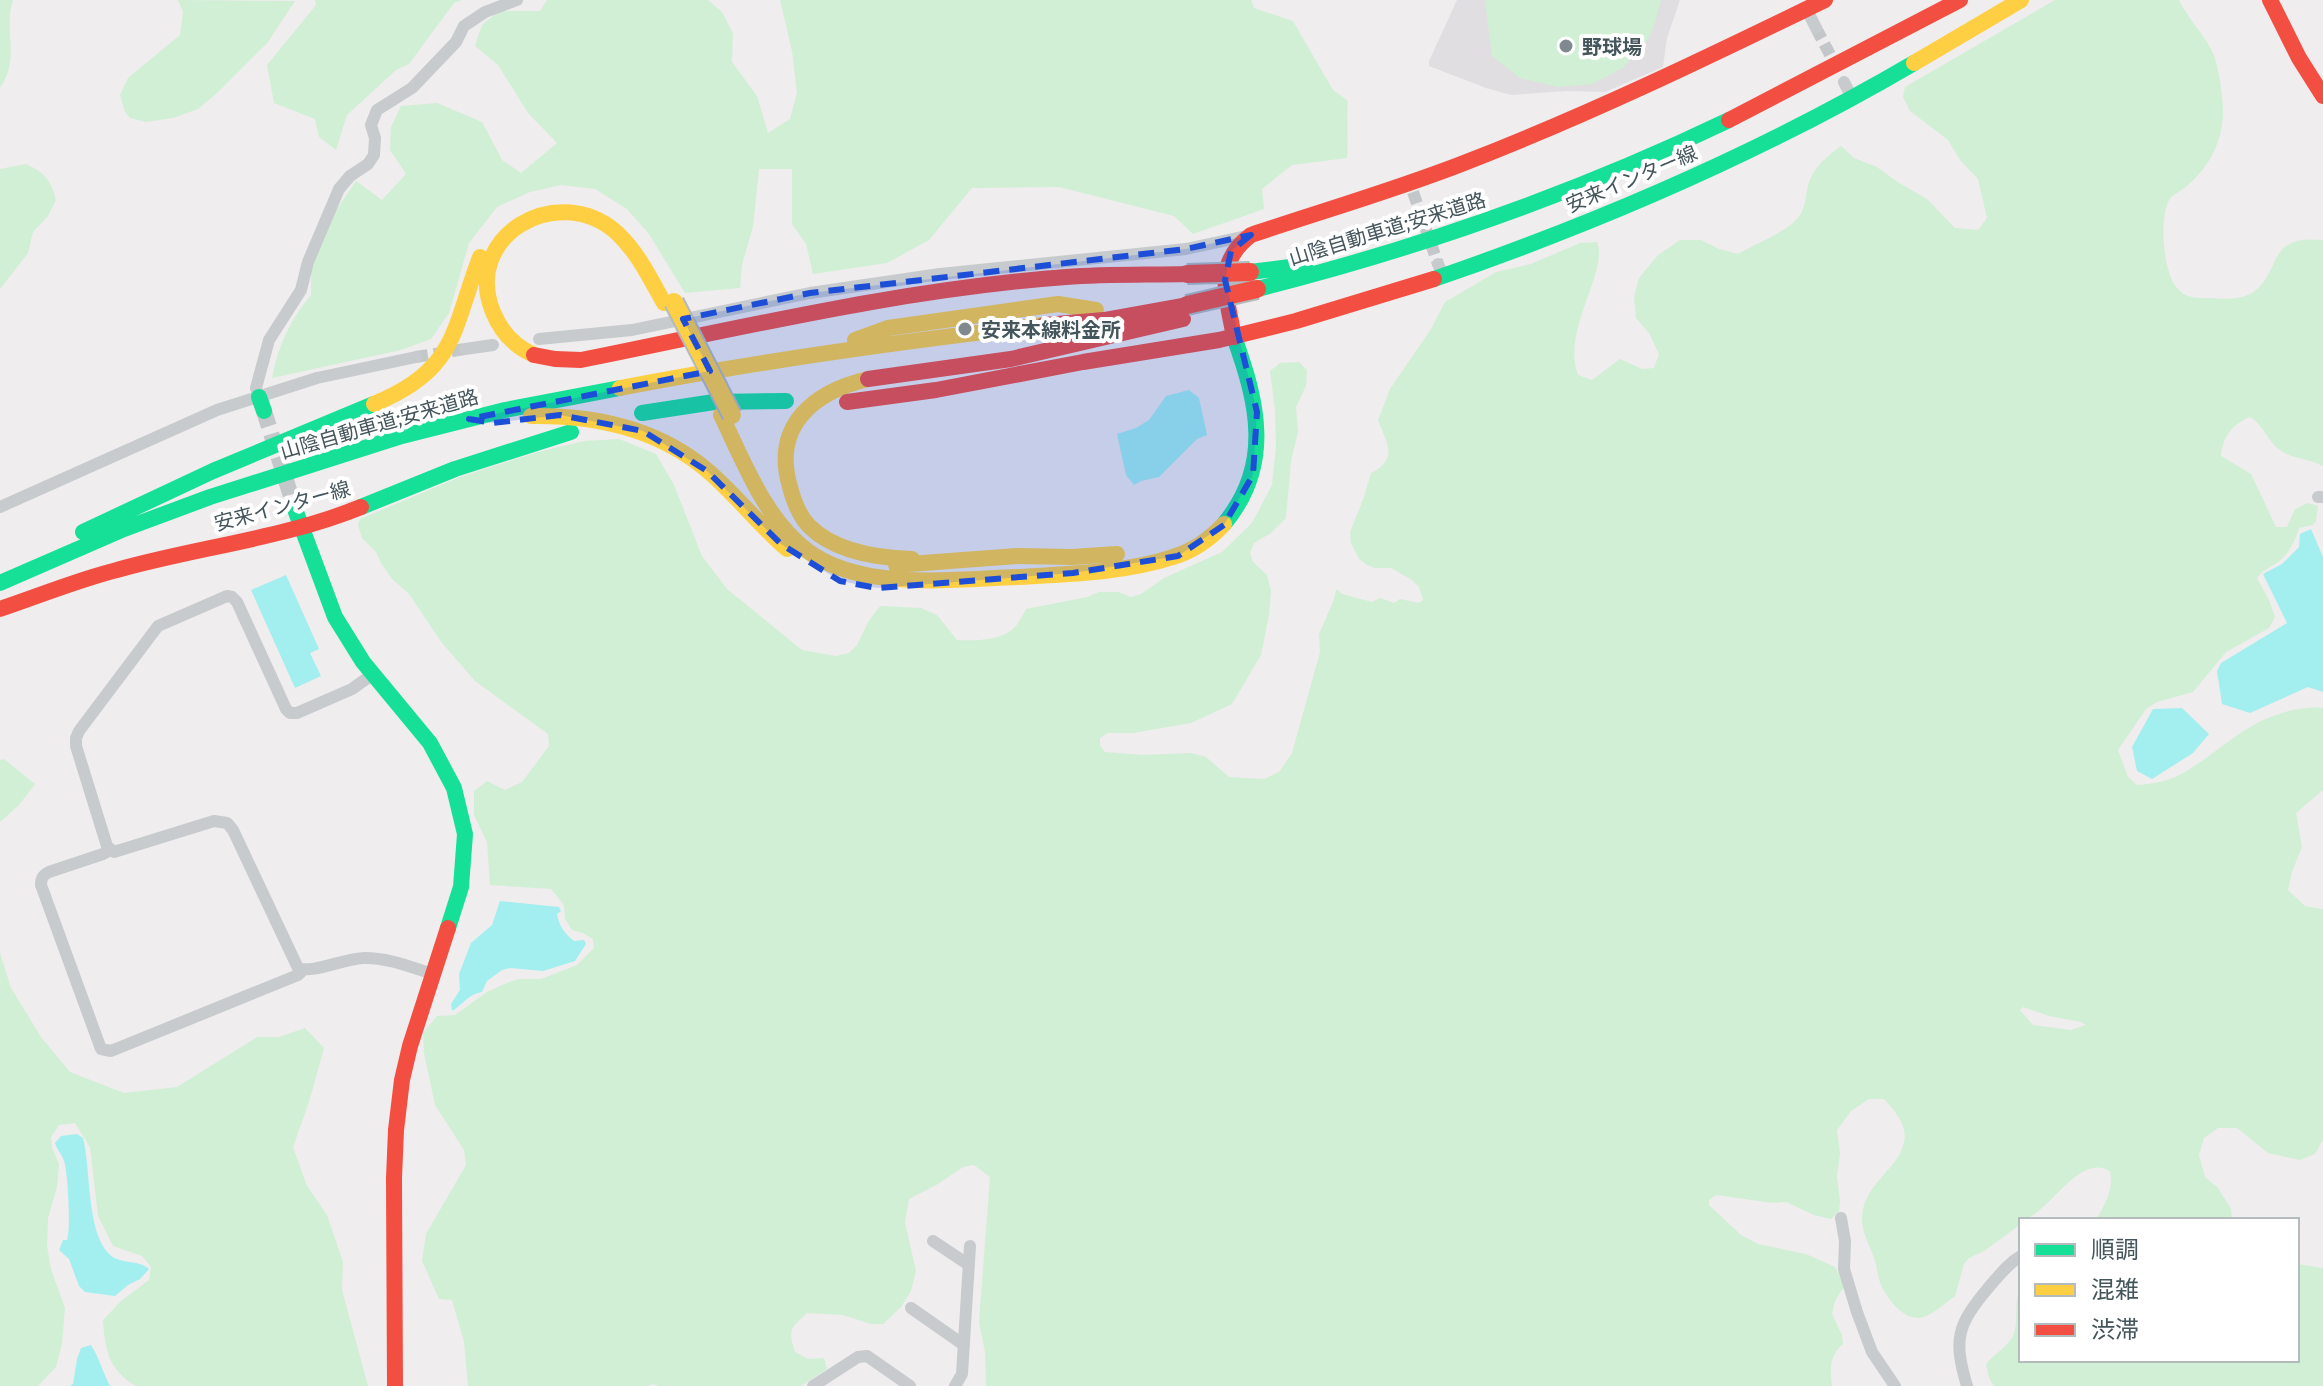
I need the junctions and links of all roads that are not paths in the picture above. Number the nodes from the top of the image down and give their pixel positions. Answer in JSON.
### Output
{"nodes":[{"id":1,"x":517,"y":0,"type":"edge"},
{"id":2,"x":1825,"y":0,"type":"edge"},
{"id":3,"x":1947,"y":0,"type":"edge"},
{"id":4,"x":1960,"y":0,"type":"edge"},
{"id":5,"x":2021,"y":0,"type":"edge"},
{"id":6,"x":2270,"y":0,"type":"edge"},
{"id":7,"x":1807,"y":10,"type":"junction"},
{"id":8,"x":1816,"y":28,"type":"tunnel mouth"},
{"id":9,"x":2323,"y":96,"type":"edge"},
{"id":10,"x":1251,"y":235,"type":"junction"},
{"id":11,"x":1400,"y":248,"type":"junction"},
{"id":12,"x":1256,"y":286,"type":"junction"},
{"id":13,"x":669,"y":302,"type":"junction"},
{"id":14,"x":1188,"y":307,"type":"junction"},
{"id":15,"x":1097,"y":316,"type":"junction"},
{"id":16,"x":1234,"y":337,"type":"junction"},
{"id":17,"x":539,"y":339,"type":"dead end"},
{"id":18,"x":493,"y":345,"type":"dead end"},
{"id":19,"x":465,"y":349,"type":"tunnel mouth"},
{"id":20,"x":828,"y":353,"type":"junction"},
{"id":21,"x":416,"y":357,"type":"tunnel mouth"},
{"id":22,"x":786,"y":401,"type":"dead end"},
{"id":23,"x":847,"y":402,"type":"dead end"},
{"id":24,"x":261,"y":404,"type":"junction"},
{"id":25,"x":642,"y":413,"type":"dead end"},
{"id":26,"x":727,"y":415,"type":"junction"},
{"id":27,"x":469,"y":419,"type":"junction"},
{"id":28,"x":571,"y":432,"type":"dead end"},
{"id":29,"x":0,"y":507,"type":"edge"},
{"id":30,"x":298,"y":520,"type":"junction"},
{"id":31,"x":963,"y":560,"type":"junction"},
{"id":32,"x":0,"y":574,"type":"edge"},
{"id":33,"x":969,"y":578,"type":"junction"},
{"id":34,"x":0,"y":583,"type":"edge"},
{"id":35,"x":0,"y":609,"type":"edge"},
{"id":36,"x":373,"y":674,"type":"junction"},
{"id":37,"x":110,"y":850,"type":"junction"},
{"id":38,"x":303,"y":970,"type":"junction"},
{"id":39,"x":433,"y":974,"type":"junction"},
{"id":40,"x":1841,"y":1218,"type":"dead end"},
{"id":41,"x":933,"y":1241,"type":"dead end"},
{"id":42,"x":970,"y":1246,"type":"dead end"},
{"id":43,"x":2019,"y":1257,"type":"edge"},
{"id":44,"x":969,"y":1265,"type":"junction"},
{"id":45,"x":911,"y":1308,"type":"dead end"},
{"id":46,"x":964,"y":1345,"type":"junction"},
{"id":47,"x":395,"y":1386,"type":"edge"},
{"id":48,"x":813,"y":1386,"type":"edge"},
{"id":49,"x":910,"y":1386,"type":"edge"},
{"id":50,"x":955,"y":1386,"type":"edge"},
{"id":51,"x":1895,"y":1386,"type":"edge"},
{"id":52,"x":1967,"y":1386,"type":"edge"}],
"edges":[{"from":1,"to":24,"type":"street"},
{"from":2,"to":7,"type":"main road"},
{"from":3,"to":11,"type":"main road","name":"山陰自動車道;安来道路"},
{"from":4,"to":11,"type":"main road","name":"山陰自動車道;安来道路"},
{"from":5,"to":16,"type":"main road","name":"安来インター線"},
{"from":6,"to":9,"type":"main road"},
{"from":7,"to":8,"type":"street"},
{"from":7,"to":10,"type":"main road"},
{"from":10,"to":16,"type":"main road"},
{"from":10,"to":17,"type":"street"},
{"from":11,"to":12,"type":"main road"},
{"from":11,"to":12,"type":"main road"},
{"from":12,"to":13,"type":"main road","bridge":true},
{"from":12,"to":14,"type":"main road"},
{"from":13,"to":26,"type":"main road"},
{"from":13,"to":32,"type":"main road"},
{"from":14,"to":15,"type":"main road"},
{"from":14,"to":31,"type":"main road"},
{"from":15,"to":20,"type":"main road"},
{"from":15,"to":20,"type":"main road"},
{"from":16,"to":23,"type":"main road","name":"安来インター線"},
{"from":16,"to":31,"type":"main road"},
{"from":16,"to":33,"type":"main road"},
{"from":18,"to":19,"type":"street"},
{"from":20,"to":27,"type":"main road","name":"山陰自動車道;安来道路"},
{"from":21,"to":24,"type":"street"},
{"from":22,"to":25,"type":"main road"},
{"from":24,"to":29,"type":"street"},
{"from":26,"to":31,"type":"main road"},
{"from":26,"to":33,"type":"main road"},
{"from":27,"to":33,"type":"main road"},
{"from":27,"to":34,"type":"main road","name":"山陰自動車道;安来道路"},
{"from":28,"to":30,"type":"main road","name":"安来インター線"},
{"from":30,"to":35,"type":"main road","name":"安来インター線"},
{"from":30,"to":36,"type":"main road"},
{"from":36,"to":37,"type":"street"},
{"from":36,"to":39,"type":"main road"},
{"from":37,"to":38,"type":"street"},
{"from":37,"to":38,"type":"street"},
{"from":38,"to":39,"type":"street"},
{"from":39,"to":47,"type":"main road"},
{"from":40,"to":51,"type":"street"},
{"from":41,"to":44,"type":"street"},
{"from":42,"to":44,"type":"street"},
{"from":43,"to":52,"type":"street"},
{"from":44,"to":46,"type":"street"},
{"from":45,"to":46,"type":"street"},
{"from":46,"to":50,"type":"street"},
{"from":48,"to":49,"type":"street"}]}
